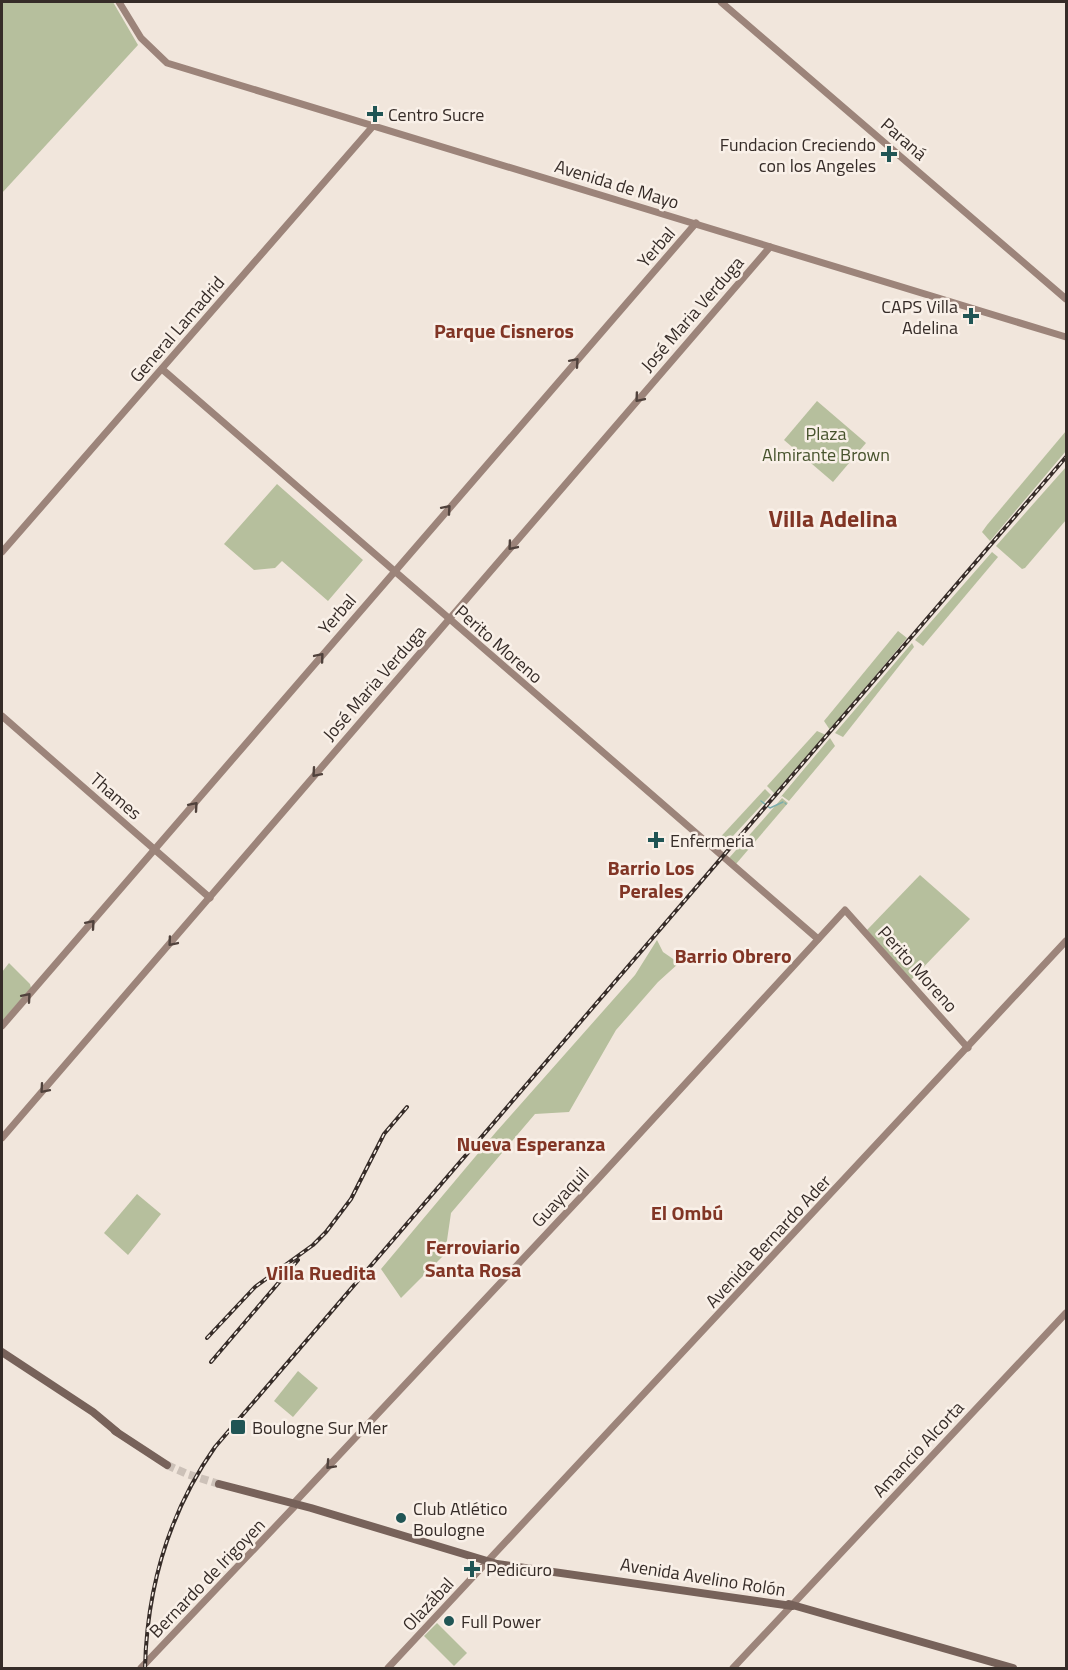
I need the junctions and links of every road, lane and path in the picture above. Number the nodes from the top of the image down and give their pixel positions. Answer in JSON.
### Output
{"nodes":[{"id":1,"x":119,"y":2,"type":"edge"},
{"id":2,"x":124,"y":2,"type":"edge"},
{"id":3,"x":721,"y":2,"type":"edge"},
{"id":4,"x":145,"y":40,"type":"junction"},
{"id":5,"x":375,"y":125,"type":"junction"},
{"id":6,"x":696,"y":224,"type":"junction"},
{"id":7,"x":770,"y":247,"type":"junction"},
{"id":8,"x":1066,"y":299,"type":"edge"},
{"id":9,"x":1066,"y":336,"type":"edge"},
{"id":10,"x":162,"y":369,"type":"junction"},
{"id":11,"x":2,"y":552,"type":"edge"},
{"id":12,"x":393,"y":572,"type":"junction"},
{"id":13,"x":448,"y":620,"type":"junction"},
{"id":14,"x":2,"y":716,"type":"edge"},
{"id":15,"x":156,"y":850,"type":"junction"},
{"id":16,"x":210,"y":898,"type":"junction"},
{"id":17,"x":845,"y":910,"type":"joint"},
{"id":18,"x":818,"y":939,"type":"junction"},
{"id":19,"x":1066,"y":941,"type":"edge"},
{"id":20,"x":2,"y":1026,"type":"edge"},
{"id":21,"x":968,"y":1048,"type":"junction"},
{"id":22,"x":2,"y":1138,"type":"edge"},
{"id":23,"x":1066,"y":1313,"type":"edge"},
{"id":24,"x":1066,"y":1318,"type":"edge"},
{"id":25,"x":2,"y":1352,"type":"edge"},
{"id":26,"x":167,"y":1465,"type":"tunnel mouth"},
{"id":27,"x":219,"y":1484,"type":"tunnel mouth"},
{"id":28,"x":294,"y":1505,"type":"junction"},
{"id":29,"x":491,"y":1560,"type":"junction"},
{"id":30,"x":794,"y":1606,"type":"junction"},
{"id":31,"x":141,"y":1668,"type":"edge"},
{"id":32,"x":388,"y":1668,"type":"edge"},
{"id":33,"x":733,"y":1668,"type":"edge"},
{"id":34,"x":739,"y":1668,"type":"edge"},
{"id":35,"x":1013,"y":1668,"type":"edge"}],
"edges":[{"from":1,"to":4,"type":"street"},
{"from":2,"to":4,"type":"street"},
{"from":3,"to":8,"type":"street","name":"Paraná"},
{"from":4,"to":5,"type":"street","name":"Avenida de Mayo"},
{"from":5,"to":6,"type":"street","name":"Avenida de Mayo"},
{"from":5,"to":10,"type":"street","name":"General Lamadrid"},
{"from":6,"to":7,"type":"street","name":"Avenida de Mayo"},
{"from":12,"to":6,"type":"street","name":"Yerbal","one_way":true},
{"from":7,"to":9,"type":"street","name":"Avenida de Mayo"},
{"from":7,"to":13,"type":"street","name":"José Maria Verduga","one_way":true},
{"from":10,"to":11,"type":"street","name":"General Lamadrid"},
{"from":10,"to":12,"type":"street","name":"Perito Moreno"},
{"from":12,"to":13,"type":"street","name":"Perito Moreno"},
{"from":15,"to":12,"type":"street","name":"Yerbal","one_way":true},
{"from":13,"to":16,"type":"street","name":"José Maria Verduga","one_way":true},
{"from":13,"to":18,"type":"street","name":"Perito Moreno"},
{"from":14,"to":15,"type":"street","name":"Thames"},
{"from":15,"to":16,"type":"street","name":"Thames"},
{"from":20,"to":15,"type":"street","name":"Yerbal","one_way":true},
{"from":16,"to":22,"type":"street","name":"José Maria Verduga","one_way":true},
{"from":17,"to":18,"type":"street","name":"Guayaquil"},
{"from":17,"to":21,"type":"street","name":"Perito Moreno"},
{"from":18,"to":28,"type":"street","name":"Guayaquil","one_way":true},
{"from":19,"to":21,"type":"street","name":"Avenida Bernardo Ader"},
{"from":21,"to":29,"type":"street","name":"Avenida Bernardo Ader"},
{"from":23,"to":30,"type":"street","name":"Amancio Alcorta"},
{"from":24,"to":30,"type":"street"},
{"from":25,"to":26,"type":"main road"},
{"from":27,"to":28,"type":"main road","name":"Avenida Avelino Rolón"},
{"from":28,"to":29,"type":"main road","name":"Avenida Avelino Rolón"},
{"from":28,"to":31,"type":"street","name":"Bernardo de Irigoyen"},
{"from":29,"to":30,"type":"main road","name":"Avenida Avelino Rolón"},
{"from":29,"to":32,"type":"street","name":"Olazábal"},
{"from":30,"to":33,"type":"street"},
{"from":30,"to":34,"type":"street"},
{"from":30,"to":35,"type":"main road","name":"Avenida Avelino Rolón"}]}
